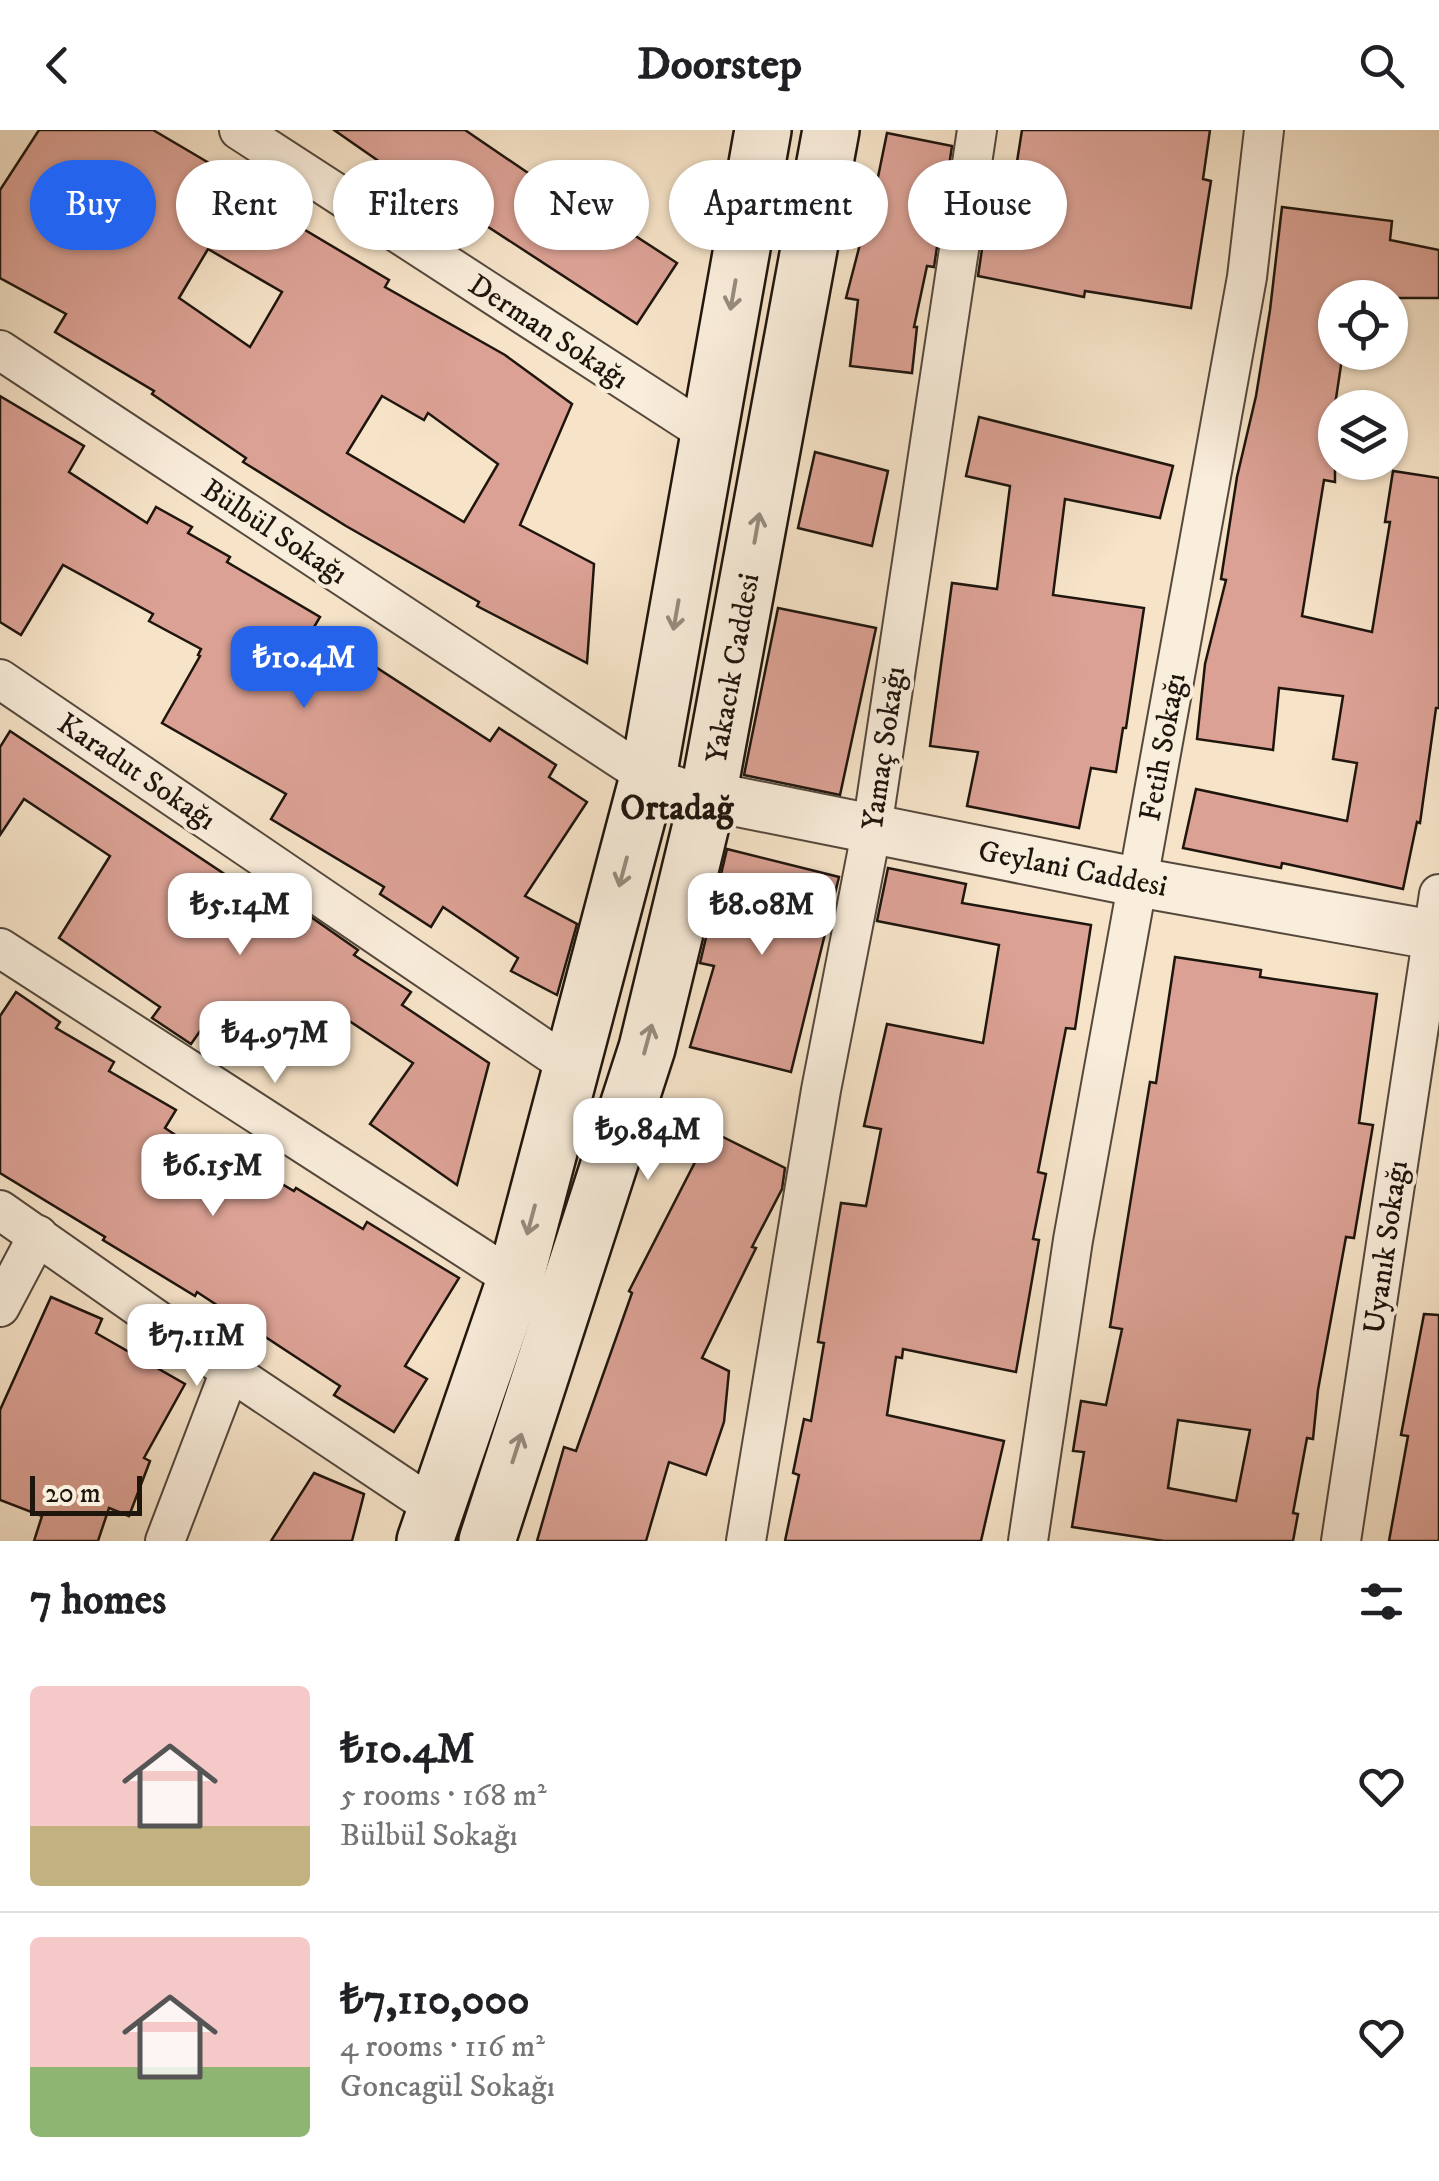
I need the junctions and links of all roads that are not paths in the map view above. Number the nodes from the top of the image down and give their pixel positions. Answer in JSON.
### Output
{"nodes":[{"id":1,"x":240,"y":130,"type":"edge"},
{"id":2,"x":763,"y":130,"type":"edge"},
{"id":3,"x":831,"y":130,"type":"edge"},
{"id":4,"x":977,"y":130,"type":"edge"},
{"id":5,"x":1264,"y":130,"type":"edge"},
{"id":6,"x":0,"y":350,"type":"edge"},
{"id":7,"x":708,"y":434,"type":"junction"},
{"id":8,"x":0,"y":678,"type":"edge"},
{"id":9,"x":648,"y":777,"type":"junction"},
{"id":10,"x":708,"y":796,"type":"junction"},
{"id":11,"x":872,"y":828,"type":"junction"},
{"id":12,"x":1137,"y":882,"type":"junction"},
{"id":13,"x":1436,"y":922,"type":"edge"},
{"id":14,"x":0,"y":948,"type":"edge"},
{"id":15,"x":571,"y":1067,"type":"junction"},
{"id":16,"x":0,"y":1210,"type":"edge"},
{"id":17,"x":38,"y":1235,"type":"junction"},
{"id":18,"x":515,"y":1280,"type":"junction"},
{"id":19,"x":0,"y":1306,"type":"edge"},
{"id":20,"x":230,"y":1371,"type":"junction"},
{"id":21,"x":430,"y":1524,"type":"edge"},
{"id":22,"x":165,"y":1541,"type":"edge"},
{"id":23,"x":486,"y":1541,"type":"edge"},
{"id":24,"x":746,"y":1541,"type":"edge"},
{"id":25,"x":1028,"y":1541,"type":"edge"},
{"id":26,"x":1341,"y":1541,"type":"edge"}],
"edges":[{"from":1,"to":7,"type":"street","name":"Derman Sokağı"},
{"from":2,"to":7,"type":"main road","one_way":true},
{"from":10,"to":3,"type":"main road","name":"Yakacık Caddesi","one_way":true},
{"from":4,"to":11,"type":"street","name":"Yamaç Sokağı"},
{"from":5,"to":12,"type":"street","name":"Fetih Sokağı"},
{"from":6,"to":9,"type":"street","name":"Bülbül Sokağı"},
{"from":7,"to":9,"type":"main road","one_way":true},
{"from":8,"to":15,"type":"street","name":"Karadut Sokağı"},
{"from":9,"to":10,"type":"street","name":"Bülbül Sokağı"},
{"from":9,"to":15,"type":"main road","one_way":true},
{"from":10,"to":11,"type":"street","name":"Geylani Caddesi"},
{"from":23,"to":10,"type":"main road","name":"Yakacık Caddesi","one_way":true},
{"from":11,"to":12,"type":"street","name":"Geylani Caddesi"},
{"from":11,"to":24,"type":"street","name":"Yamaç Sokağı"},
{"from":12,"to":13,"type":"street","name":"Geylani Caddesi"},
{"from":12,"to":25,"type":"street","name":"Fetih Sokağı"},
{"from":13,"to":26,"type":"street","name":"Uyanık Sokağı"},
{"from":14,"to":18,"type":"street"},
{"from":15,"to":18,"type":"main road","one_way":true},
{"from":16,"to":17,"type":"street"},
{"from":17,"to":19,"type":"street"},
{"from":17,"to":20,"type":"street"},
{"from":18,"to":21,"type":"main road"},
{"from":20,"to":21,"type":"street"},
{"from":20,"to":22,"type":"street"}]}
